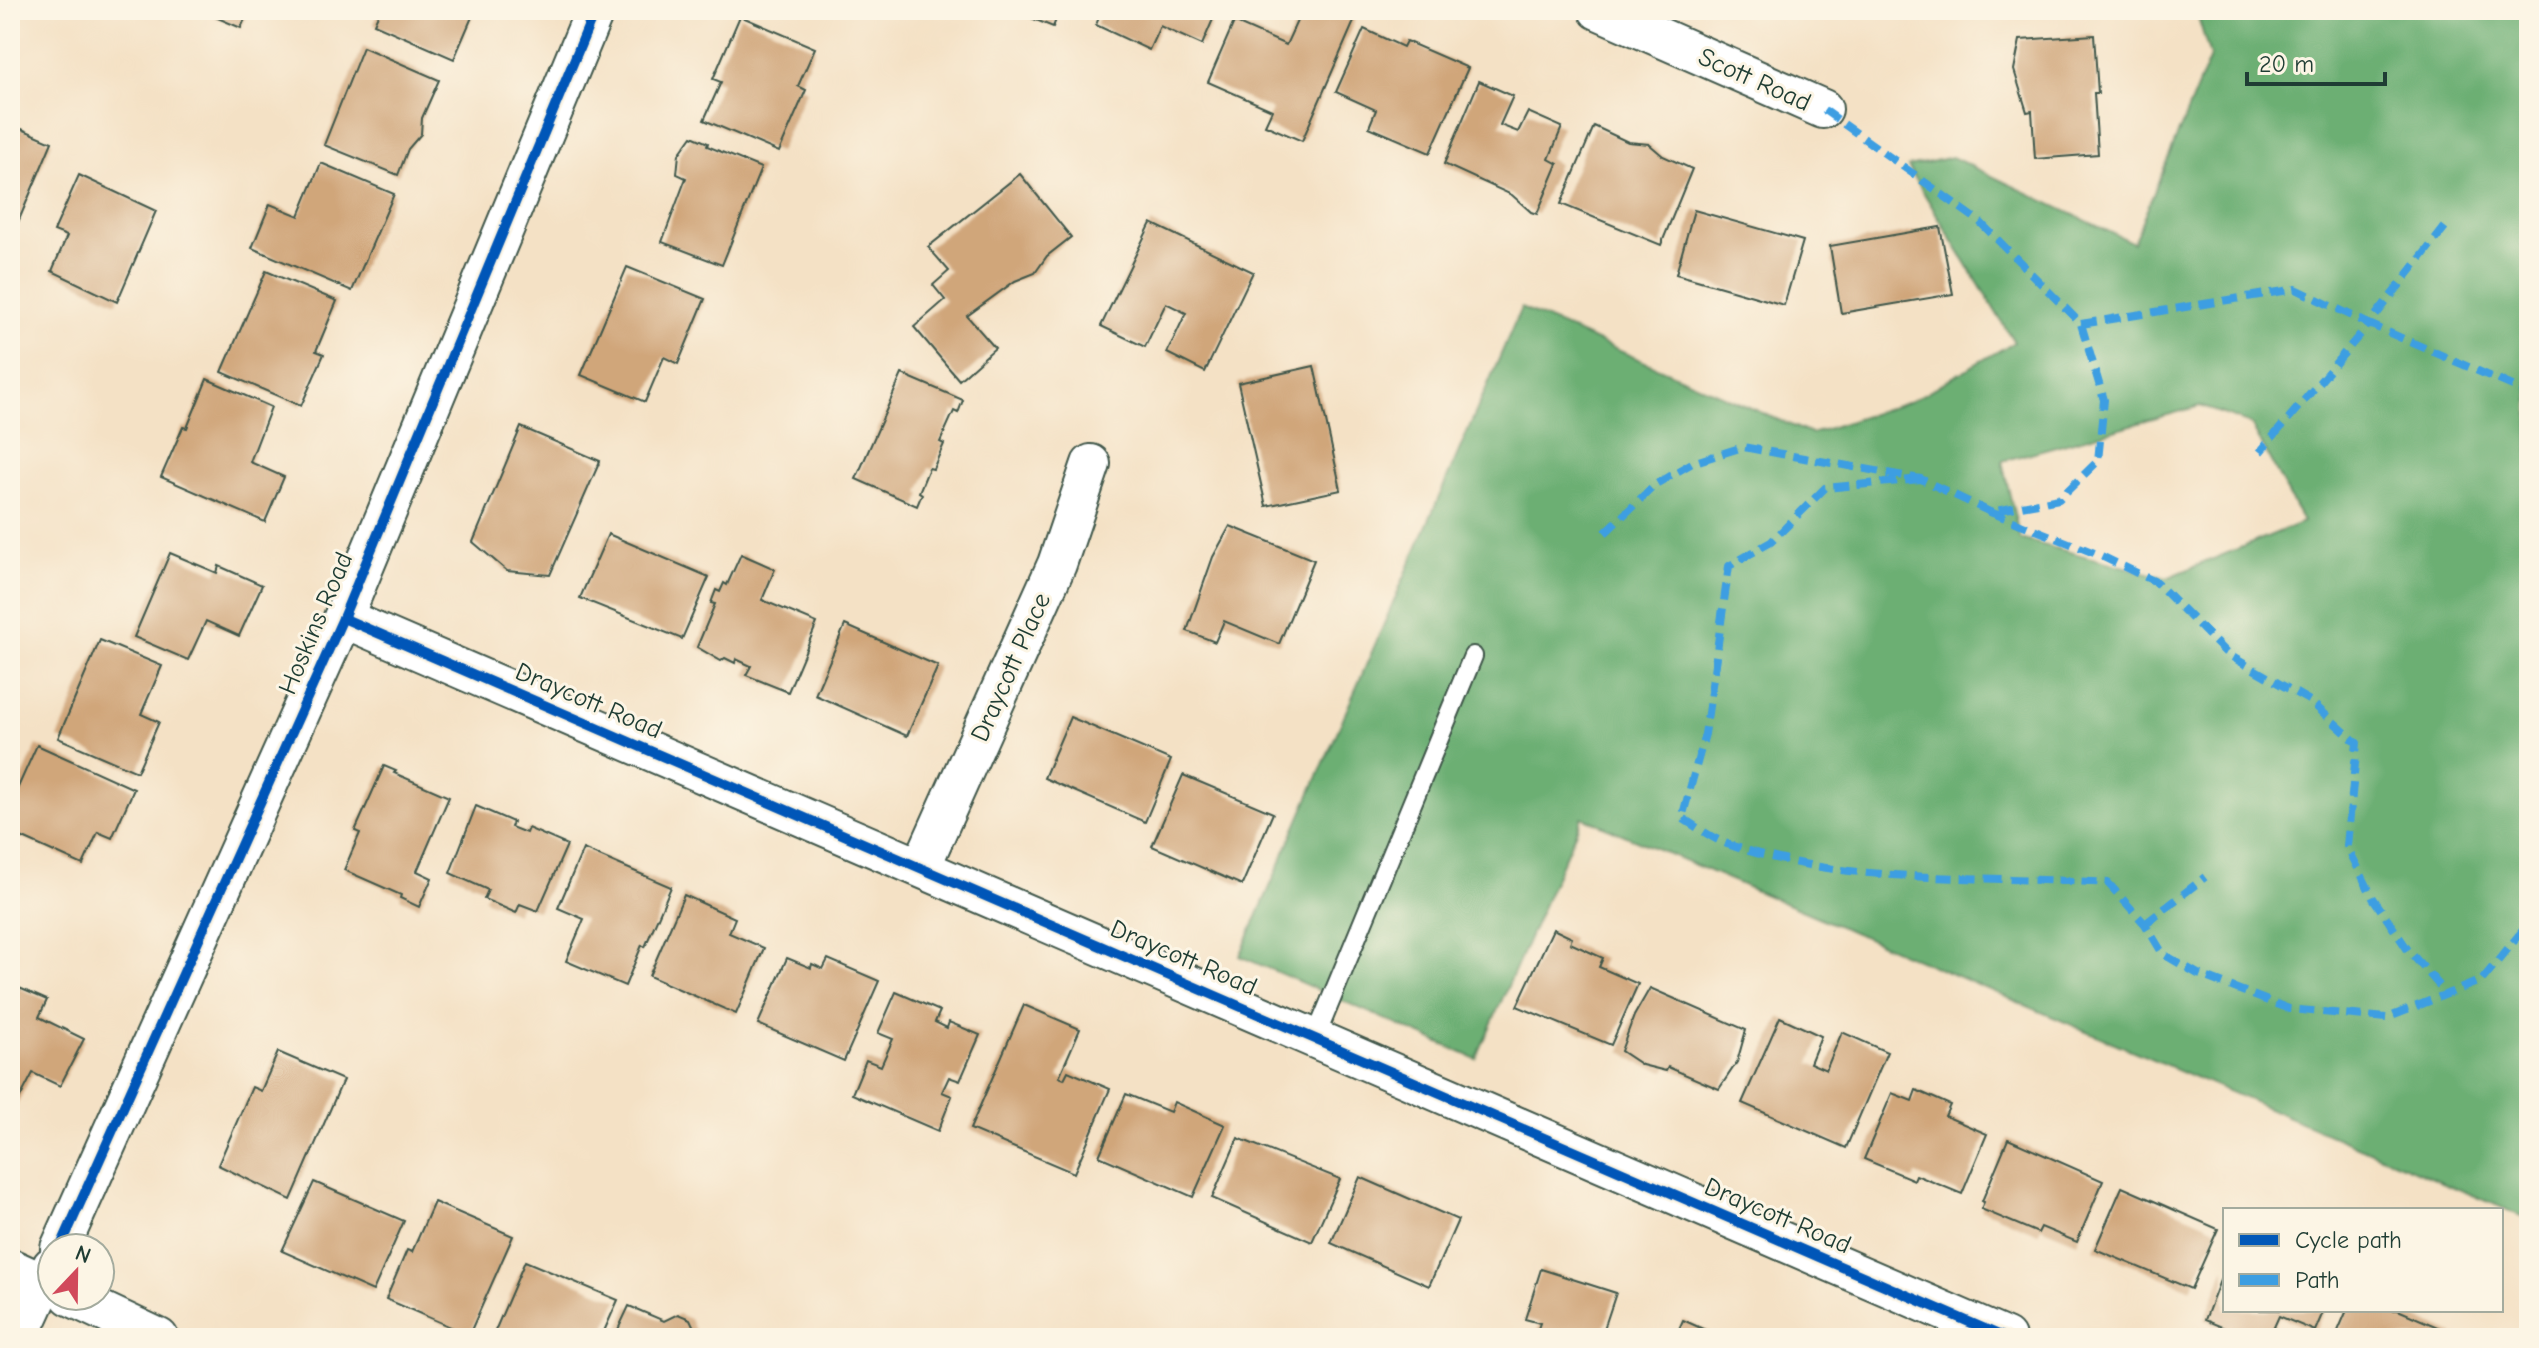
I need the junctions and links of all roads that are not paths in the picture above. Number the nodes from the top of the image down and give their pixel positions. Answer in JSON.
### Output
{"nodes":[{"id":1,"x":595,"y":10,"type":"edge"},
{"id":2,"x":1598,"y":10,"type":"edge"},
{"id":3,"x":1823,"y":109,"type":"dead end"},
{"id":4,"x":1091,"y":464,"type":"dead end"},
{"id":5,"x":343,"y":618,"type":"junction"},
{"id":6,"x":1473,"y":656,"type":"dead end"},
{"id":7,"x":921,"y":867,"type":"junction"},
{"id":8,"x":1315,"y":1038,"type":"junction"},
{"id":9,"x":67,"y":1232,"type":"edge"},
{"id":10,"x":10,"y":1268,"type":"edge"},
{"id":11,"x":36,"y":1277,"type":"edge"},
{"id":12,"x":36,"y":1311,"type":"edge"},
{"id":13,"x":109,"y":1312,"type":"edge"},
{"id":14,"x":19,"y":1338,"type":"edge"},
{"id":15,"x":159,"y":1338,"type":"edge"},
{"id":16,"x":2006,"y":1338,"type":"edge"}],
"edges":[{"from":1,"to":5,"type":"street","name":"Hoskins Road"},
{"from":2,"to":3,"type":"street","name":"Scott Road"},
{"from":4,"to":7,"type":"street","name":"Draycott Place"},
{"from":5,"to":7,"type":"street","name":"Draycott Road"},
{"from":5,"to":9,"type":"street","name":"Hoskins Road"},
{"from":6,"to":8,"type":"lane"},
{"from":7,"to":8,"type":"street","name":"Draycott Road"},
{"from":8,"to":16,"type":"street","name":"Draycott Road"},
{"from":10,"to":11,"type":"street"},
{"from":12,"to":14,"type":"street"},
{"from":13,"to":15,"type":"street"}]}
